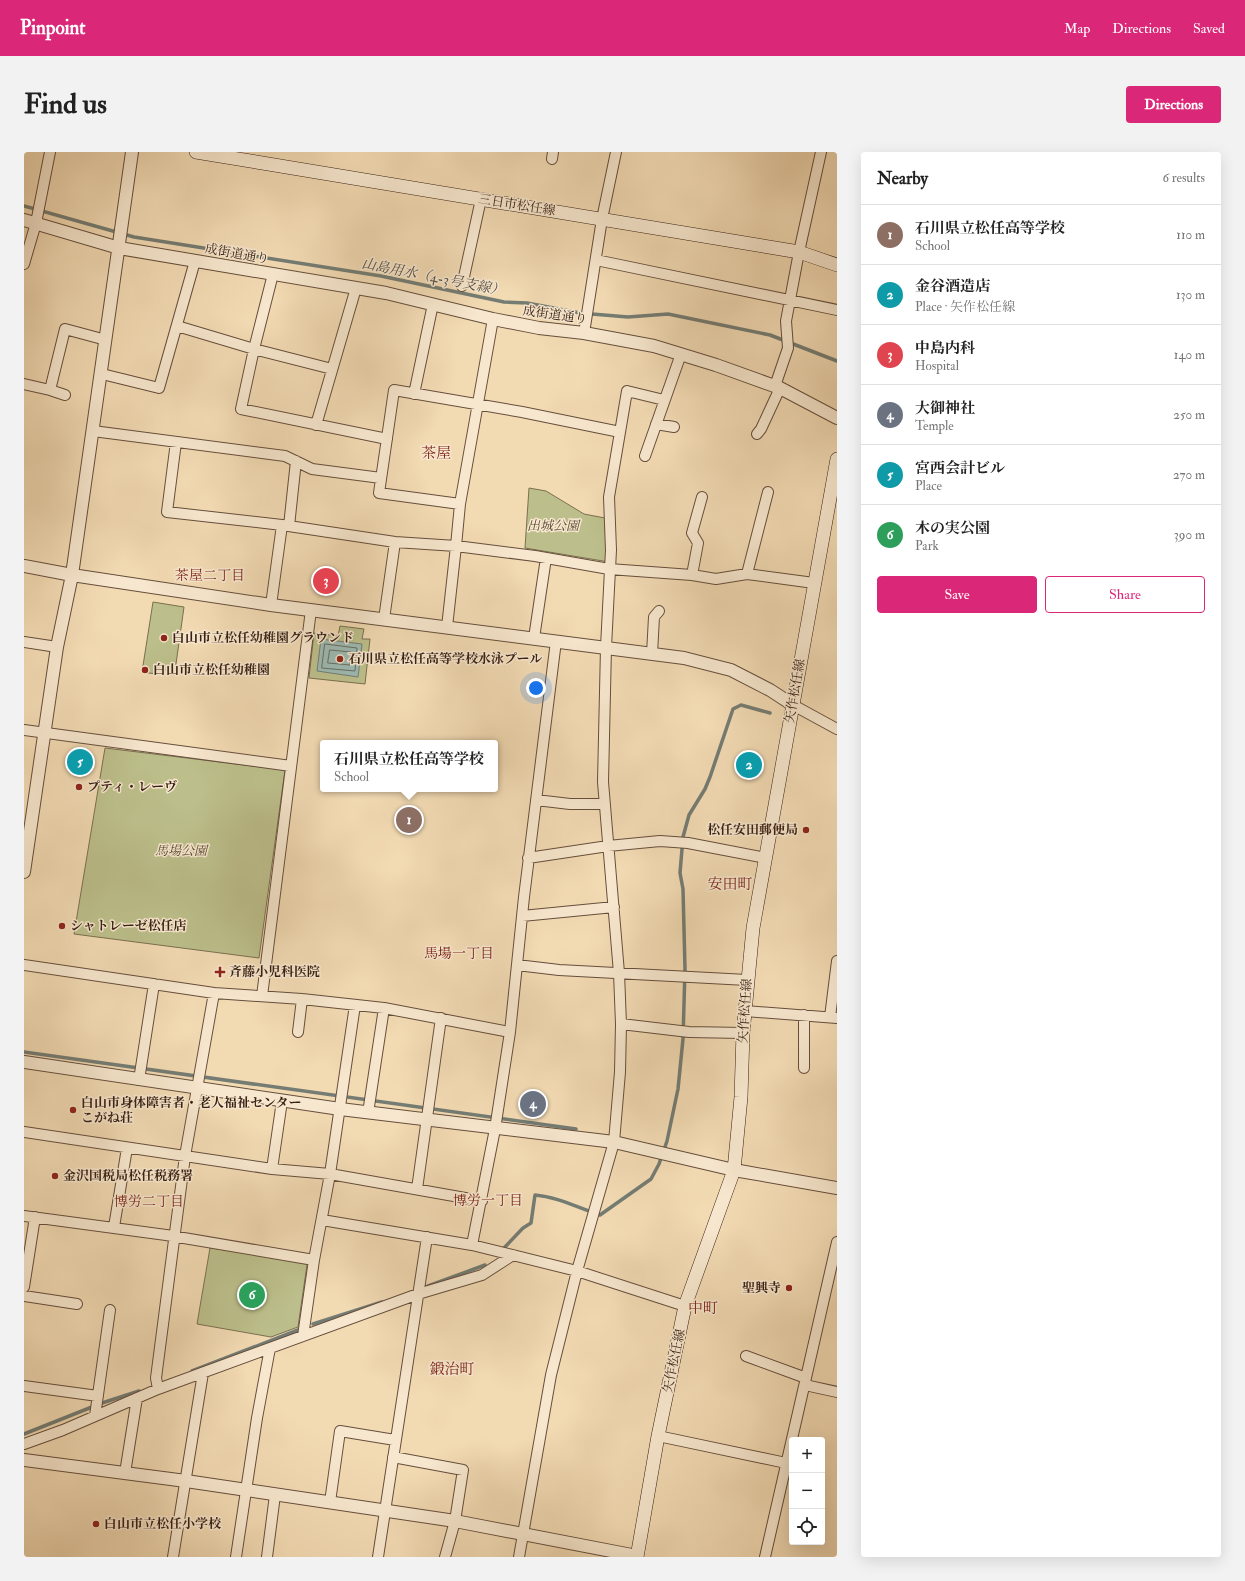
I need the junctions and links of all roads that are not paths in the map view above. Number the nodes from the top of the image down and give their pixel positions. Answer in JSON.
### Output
{"nodes":[{"id":1,"x":50,"y":152,"type":"edge"},
{"id":2,"x":132,"y":152,"type":"edge"},
{"id":3,"x":196,"y":152,"type":"edge"},
{"id":4,"x":616,"y":152,"type":"edge"},
{"id":5,"x":821,"y":152,"type":"edge"},
{"id":6,"x":236,"y":155,"type":"edge"},
{"id":7,"x":481,"y":199,"type":"junction"},
{"id":8,"x":38,"y":213,"type":"junction"},
{"id":9,"x":602,"y":219,"type":"junction"},
{"id":10,"x":24,"y":220,"type":"edge"},
{"id":11,"x":121,"y":238,"type":"junction"},
{"id":12,"x":799,"y":252,"type":"junction"},
{"id":13,"x":596,"y":260,"type":"junction"},
{"id":14,"x":195,"y":261,"type":"junction"},
{"id":15,"x":24,"y":264,"type":"edge"},
{"id":16,"x":837,"y":265,"type":"edge"},
{"id":17,"x":274,"y":274,"type":"junction"},
{"id":18,"x":462,"y":286,"type":"dead end"},
{"id":19,"x":356,"y":288,"type":"junction"},
{"id":20,"x":790,"y":301,"type":"junction"},
{"id":21,"x":433,"y":304,"type":"junction"},
{"id":22,"x":837,"y":310,"type":"edge"},
{"id":23,"x":493,"y":319,"type":"junction"},
{"id":24,"x":177,"y":326,"type":"junction"},
{"id":25,"x":584,"y":333,"type":"junction"},
{"id":26,"x":106,"y":340,"type":"junction"},
{"id":27,"x":254,"y":349,"type":"junction"},
{"id":28,"x":681,"y":354,"type":"junction"},
{"id":29,"x":332,"y":369,"type":"junction"},
{"id":30,"x":102,"y":374,"type":"junction"},
{"id":31,"x":24,"y":384,"type":"edge"},
{"id":32,"x":777,"y":387,"type":"junction"},
{"id":33,"x":50,"y":390,"type":"junction"},
{"id":34,"x":414,"y":394,"type":"junction"},
{"id":35,"x":65,"y":395,"type":"dead end"},
{"id":36,"x":664,"y":400,"type":"junction"},
{"id":37,"x":476,"y":404,"type":"junction"},
{"id":38,"x":837,"y":418,"type":"edge"},
{"id":39,"x":656,"y":424,"type":"junction"},
{"id":40,"x":316,"y":425,"type":"junction"},
{"id":41,"x":674,"y":427,"type":"dead end"},
{"id":42,"x":93,"y":431,"type":"junction"},
{"id":43,"x":620,"y":432,"type":"junction"},
{"id":44,"x":757,"y":434,"type":"dead end"},
{"id":45,"x":387,"y":439,"type":"junction"},
{"id":46,"x":176,"y":442,"type":"junction"},
{"id":47,"x":644,"y":456,"type":"dead end"},
{"id":48,"x":837,"y":459,"type":"edge"},
{"id":49,"x":296,"y":461,"type":"junction"},
{"id":50,"x":381,"y":478,"type":"junction"},
{"id":51,"x":768,"y":492,"type":"dead end"},
{"id":52,"x":702,"y":497,"type":"dead end"},
{"id":53,"x":460,"y":504,"type":"junction"},
{"id":54,"x":286,"y":526,"type":"junction"},
{"id":55,"x":395,"y":542,"type":"junction"},
{"id":56,"x":456,"y":546,"type":"junction"},
{"id":57,"x":546,"y":558,"type":"junction"},
{"id":58,"x":24,"y":566,"type":"edge"},
{"id":59,"x":609,"y":569,"type":"junction"},
{"id":60,"x":747,"y":574,"type":"junction"},
{"id":61,"x":72,"y":575,"type":"junction"},
{"id":62,"x":692,"y":575,"type":"junction"},
{"id":63,"x":814,"y":583,"type":"junction"},
{"id":64,"x":270,"y":604,"type":"junction"},
{"id":65,"x":311,"y":610,"type":"junction"},
{"id":66,"x":658,"y":611,"type":"dead end"},
{"id":67,"x":384,"y":619,"type":"junction"},
{"id":68,"x":447,"y":627,"type":"junction"},
{"id":69,"x":534,"y":638,"type":"junction"},
{"id":70,"x":556,"y":641,"type":"junction"},
{"id":71,"x":24,"y":642,"type":"edge"},
{"id":72,"x":57,"y":647,"type":"junction"},
{"id":73,"x":606,"y":648,"type":"junction"},
{"id":74,"x":652,"y":654,"type":"junction"},
{"id":75,"x":793,"y":705,"type":"junction"},
{"id":76,"x":837,"y":729,"type":"edge"},
{"id":77,"x":24,"y":730,"type":"edge"},
{"id":78,"x":45,"y":733,"type":"junction"},
{"id":79,"x":291,"y":766,"type":"junction"},
{"id":80,"x":536,"y":800,"type":"junction"},
{"id":81,"x":605,"y":804,"type":"junction"},
{"id":82,"x":608,"y":846,"type":"junction"},
{"id":83,"x":528,"y":858,"type":"junction"},
{"id":84,"x":766,"y":858,"type":"junction"},
{"id":85,"x":24,"y":872,"type":"edge"},
{"id":86,"x":614,"y":907,"type":"junction"},
{"id":87,"x":522,"y":916,"type":"junction"},
{"id":88,"x":837,"y":961,"type":"edge"},
{"id":89,"x":24,"y":965,"type":"edge"},
{"id":90,"x":517,"y":965,"type":"junction"},
{"id":91,"x":619,"y":973,"type":"junction"},
{"id":92,"x":748,"y":980,"type":"junction"},
{"id":93,"x":154,"y":984,"type":"junction"},
{"id":94,"x":214,"y":993,"type":"junction"},
{"id":95,"x":262,"y":996,"type":"junction"},
{"id":96,"x":302,"y":999,"type":"junction"},
{"id":97,"x":355,"y":1005,"type":"junction"},
{"id":98,"x":384,"y":1008,"type":"junction"},
{"id":99,"x":745,"y":1011,"type":"junction"},
{"id":100,"x":804,"y":1015,"type":"junction"},
{"id":101,"x":834,"y":1017,"type":"edge"},
{"id":102,"x":441,"y":1018,"type":"junction"},
{"id":103,"x":621,"y":1024,"type":"junction"},
{"id":104,"x":298,"y":1032,"type":"dead end"},
{"id":105,"x":510,"y":1032,"type":"junction"},
{"id":106,"x":743,"y":1033,"type":"junction"},
{"id":107,"x":24,"y":1062,"type":"edge"},
{"id":108,"x":804,"y":1068,"type":"dead end"},
{"id":109,"x":140,"y":1072,"type":"junction"},
{"id":110,"x":199,"y":1080,"type":"junction"},
{"id":111,"x":341,"y":1100,"type":"junction"},
{"id":112,"x":282,"y":1101,"type":"junction"},
{"id":113,"x":369,"y":1103,"type":"junction"},
{"id":114,"x":427,"y":1112,"type":"junction"},
{"id":115,"x":496,"y":1121,"type":"junction"},
{"id":116,"x":24,"y":1132,"type":"edge"},
{"id":117,"x":614,"y":1142,"type":"junction"},
{"id":118,"x":127,"y":1148,"type":"junction"},
{"id":119,"x":185,"y":1156,"type":"junction"},
{"id":120,"x":272,"y":1169,"type":"junction"},
{"id":121,"x":734,"y":1170,"type":"junction"},
{"id":122,"x":330,"y":1174,"type":"junction"},
{"id":123,"x":837,"y":1188,"type":"edge"},
{"id":124,"x":417,"y":1190,"type":"junction"},
{"id":125,"x":482,"y":1201,"type":"junction"},
{"id":126,"x":24,"y":1216,"type":"edge"},
{"id":127,"x":35,"y":1217,"type":"junction"},
{"id":128,"x":322,"y":1220,"type":"junction"},
{"id":129,"x":114,"y":1227,"type":"junction"},
{"id":130,"x":174,"y":1237,"type":"junction"},
{"id":131,"x":427,"y":1237,"type":"junction"},
{"id":132,"x":837,"y":1242,"type":"edge"},
{"id":133,"x":472,"y":1245,"type":"junction"},
{"id":134,"x":513,"y":1255,"type":"junction"},
{"id":135,"x":314,"y":1260,"type":"junction"},
{"id":136,"x":577,"y":1271,"type":"junction"},
{"id":137,"x":24,"y":1287,"type":"edge"},
{"id":138,"x":418,"y":1294,"type":"junction"},
{"id":139,"x":24,"y":1296,"type":"edge"},
{"id":140,"x":76,"y":1304,"type":"dead end"},
{"id":141,"x":685,"y":1306,"type":"junction"},
{"id":142,"x":110,"y":1310,"type":"dead end"},
{"id":143,"x":303,"y":1336,"type":"junction"},
{"id":144,"x":270,"y":1348,"type":"junction"},
{"id":145,"x":746,"y":1356,"type":"dead end"},
{"id":146,"x":203,"y":1373,"type":"junction"},
{"id":147,"x":806,"y":1381,"type":"junction"},
{"id":148,"x":24,"y":1386,"type":"edge"},
{"id":149,"x":158,"y":1389,"type":"junction"},
{"id":150,"x":837,"y":1392,"type":"edge"},
{"id":151,"x":98,"y":1396,"type":"junction"},
{"id":152,"x":137,"y":1398,"type":"junction"},
{"id":153,"x":95,"y":1416,"type":"junction"},
{"id":154,"x":658,"y":1436,"type":"junction"},
{"id":155,"x":395,"y":1440,"type":"junction"},
{"id":156,"x":24,"y":1444,"type":"edge"},
{"id":157,"x":393,"y":1457,"type":"junction"},
{"id":158,"x":24,"y":1460,"type":"edge"},
{"id":159,"x":786,"y":1463,"type":"junction"},
{"id":160,"x":125,"y":1473,"type":"junction"},
{"id":161,"x":186,"y":1481,"type":"junction"},
{"id":162,"x":246,"y":1490,"type":"junction"},
{"id":163,"x":275,"y":1495,"type":"junction"},
{"id":164,"x":330,"y":1502,"type":"junction"},
{"id":165,"x":386,"y":1510,"type":"junction"},
{"id":166,"x":455,"y":1521,"type":"junction"},
{"id":167,"x":523,"y":1534,"type":"junction"},
{"id":168,"x":173,"y":1557,"type":"edge"},
{"id":169,"x":236,"y":1557,"type":"edge"},
{"id":170,"x":267,"y":1557,"type":"edge"},
{"id":171,"x":378,"y":1557,"type":"edge"},
{"id":172,"x":445,"y":1557,"type":"edge"},
{"id":173,"x":519,"y":1557,"type":"edge"},
{"id":174,"x":639,"y":1557,"type":"edge"},
{"id":175,"x":765,"y":1557,"type":"edge"}],
"edges":[{"from":1,"to":8,"type":"street"},
{"from":2,"to":11,"type":"street"},
{"from":3,"to":6,"type":"main road","name":"三日市松任線"},
{"from":4,"to":9,"type":"street"},
{"from":5,"to":12,"type":"street"},
{"from":6,"to":7,"type":"main road","name":"三日市松任線"},
{"from":7,"to":9,"type":"main road","name":"三日市松任線"},
{"from":7,"to":18,"type":"street"},
{"from":8,"to":10,"type":"street","name":"成街道通り"},
{"from":8,"to":11,"type":"street","name":"成街道通り"},
{"from":8,"to":15,"type":"street"},
{"from":9,"to":12,"type":"main road","name":"三日市松任線"},
{"from":9,"to":13,"type":"street"},
{"from":11,"to":14,"type":"street","name":"成街道通り"},
{"from":11,"to":26,"type":"street"},
{"from":12,"to":16,"type":"main road","name":"三日市松任線"},
{"from":12,"to":20,"type":"street"},
{"from":13,"to":20,"type":"street"},
{"from":13,"to":25,"type":"street"},
{"from":14,"to":17,"type":"street","name":"成街道通り"},
{"from":14,"to":24,"type":"street"},
{"from":17,"to":19,"type":"street","name":"成街道通り"},
{"from":17,"to":27,"type":"street"},
{"from":19,"to":21,"type":"street","name":"成街道通り"},
{"from":19,"to":29,"type":"street"},
{"from":20,"to":22,"type":"street"},
{"from":20,"to":32,"type":"street"},
{"from":21,"to":23,"type":"street","name":"成街道通り"},
{"from":21,"to":34,"type":"street"},
{"from":23,"to":25,"type":"street","name":"成街道通り"},
{"from":23,"to":37,"type":"street"},
{"from":24,"to":27,"type":"street"},
{"from":24,"to":30,"type":"street"},
{"from":25,"to":28,"type":"street","name":"成街道通り"},
{"from":26,"to":30,"type":"street"},
{"from":26,"to":33,"type":"street"},
{"from":27,"to":29,"type":"street"},
{"from":27,"to":40,"type":"street"},
{"from":28,"to":32,"type":"street","name":"成街道通り"},
{"from":28,"to":36,"type":"street"},
{"from":29,"to":40,"type":"street"},
{"from":30,"to":42,"type":"street"},
{"from":31,"to":33,"type":"street"},
{"from":32,"to":38,"type":"street","name":"成街道通り"},
{"from":32,"to":44,"type":"street"},
{"from":33,"to":35,"type":"street"},
{"from":34,"to":37,"type":"street"},
{"from":34,"to":45,"type":"street"},
{"from":36,"to":39,"type":"street"},
{"from":36,"to":43,"type":"street"},
{"from":37,"to":43,"type":"street"},
{"from":37,"to":53,"type":"street"},
{"from":39,"to":41,"type":"street"},
{"from":39,"to":47,"type":"street"},
{"from":40,"to":45,"type":"street"},
{"from":42,"to":46,"type":"street"},
{"from":42,"to":61,"type":"street"},
{"from":43,"to":59,"type":"street"},
{"from":45,"to":50,"type":"street"},
{"from":46,"to":49,"type":"street"},
{"from":46,"to":54,"type":"street"},
{"from":48,"to":63,"type":"main road","name":"矢作松任線"},
{"from":49,"to":50,"type":"street"},
{"from":49,"to":54,"type":"street"},
{"from":50,"to":53,"type":"street"},
{"from":51,"to":60,"type":"street"},
{"from":52,"to":62,"type":"street"},
{"from":53,"to":56,"type":"street"},
{"from":54,"to":55,"type":"street"},
{"from":54,"to":64,"type":"street"},
{"from":55,"to":56,"type":"street"},
{"from":55,"to":67,"type":"street"},
{"from":56,"to":57,"type":"street"},
{"from":56,"to":68,"type":"street"},
{"from":57,"to":59,"type":"street"},
{"from":57,"to":69,"type":"street"},
{"from":58,"to":61,"type":"street"},
{"from":59,"to":62,"type":"street"},
{"from":59,"to":73,"type":"street"},
{"from":60,"to":62,"type":"street"},
{"from":60,"to":63,"type":"street"},
{"from":61,"to":64,"type":"street"},
{"from":61,"to":72,"type":"street"},
{"from":63,"to":75,"type":"main road","name":"矢作松任線"},
{"from":64,"to":65,"type":"street"},
{"from":65,"to":67,"type":"street"},
{"from":65,"to":79,"type":"street"},
{"from":66,"to":74,"type":"street"},
{"from":67,"to":68,"type":"street"},
{"from":68,"to":69,"type":"street"},
{"from":69,"to":70,"type":"street"},
{"from":70,"to":73,"type":"street"},
{"from":70,"to":80,"type":"street"},
{"from":71,"to":72,"type":"street"},
{"from":72,"to":78,"type":"street"},
{"from":73,"to":74,"type":"street"},
{"from":73,"to":81,"type":"street"},
{"from":74,"to":75,"type":"street"},
{"from":75,"to":76,"type":"street"},
{"from":75,"to":84,"type":"main road","name":"矢作松任線"},
{"from":77,"to":78,"type":"street"},
{"from":78,"to":79,"type":"street"},
{"from":78,"to":85,"type":"street"},
{"from":79,"to":95,"type":"street"},
{"from":80,"to":81,"type":"street"},
{"from":80,"to":83,"type":"street"},
{"from":81,"to":82,"type":"street"},
{"from":82,"to":83,"type":"street"},
{"from":82,"to":84,"type":"street"},
{"from":82,"to":86,"type":"street"},
{"from":83,"to":87,"type":"street"},
{"from":84,"to":92,"type":"main road","name":"矢作松任線"},
{"from":86,"to":87,"type":"street"},
{"from":86,"to":91,"type":"street"},
{"from":87,"to":90,"type":"street"},
{"from":88,"to":101,"type":"street"},
{"from":89,"to":93,"type":"street"},
{"from":90,"to":91,"type":"street"},
{"from":90,"to":105,"type":"street"},
{"from":91,"to":92,"type":"street"},
{"from":91,"to":103,"type":"street"},
{"from":92,"to":99,"type":"main road","name":"矢作松任線"},
{"from":93,"to":94,"type":"street"},
{"from":93,"to":109,"type":"street"},
{"from":94,"to":95,"type":"street"},
{"from":94,"to":110,"type":"street"},
{"from":95,"to":96,"type":"street"},
{"from":96,"to":97,"type":"street"},
{"from":96,"to":104,"type":"street"},
{"from":97,"to":98,"type":"street"},
{"from":97,"to":111,"type":"street"},
{"from":98,"to":102,"type":"street"},
{"from":98,"to":113,"type":"street"},
{"from":99,"to":100,"type":"street"},
{"from":99,"to":106,"type":"main road","name":"矢作松任線"},
{"from":100,"to":101,"type":"street"},
{"from":100,"to":108,"type":"street"},
{"from":102,"to":105,"type":"street"},
{"from":102,"to":114,"type":"street"},
{"from":103,"to":106,"type":"street"},
{"from":103,"to":117,"type":"street"},
{"from":105,"to":115,"type":"street"},
{"from":106,"to":121,"type":"main road","name":"矢作松任線"},
{"from":107,"to":109,"type":"street"},
{"from":109,"to":110,"type":"street"},
{"from":110,"to":112,"type":"street"},
{"from":110,"to":119,"type":"street"},
{"from":111,"to":112,"type":"street"},
{"from":111,"to":113,"type":"street"},
{"from":111,"to":122,"type":"street"},
{"from":112,"to":120,"type":"street"},
{"from":113,"to":114,"type":"street"},
{"from":114,"to":115,"type":"street"},
{"from":114,"to":124,"type":"street"},
{"from":115,"to":117,"type":"street"},
{"from":115,"to":125,"type":"street"},
{"from":116,"to":118,"type":"street"},
{"from":117,"to":121,"type":"street"},
{"from":117,"to":136,"type":"street"},
{"from":118,"to":119,"type":"street"},
{"from":118,"to":129,"type":"street"},
{"from":119,"to":120,"type":"street"},
{"from":119,"to":130,"type":"street"},
{"from":120,"to":122,"type":"street"},
{"from":121,"to":123,"type":"street"},
{"from":121,"to":141,"type":"main road","name":"矢作松任線"},
{"from":122,"to":124,"type":"street"},
{"from":122,"to":128,"type":"street"},
{"from":124,"to":125,"type":"street"},
{"from":125,"to":133,"type":"street"},
{"from":126,"to":127,"type":"street"},
{"from":127,"to":129,"type":"street"},
{"from":127,"to":137,"type":"street"},
{"from":128,"to":131,"type":"street"},
{"from":128,"to":135,"type":"street"},
{"from":129,"to":130,"type":"street"},
{"from":130,"to":135,"type":"street"},
{"from":130,"to":149,"type":"street"},
{"from":131,"to":133,"type":"street"},
{"from":131,"to":138,"type":"street"},
{"from":132,"to":147,"type":"street"},
{"from":133,"to":134,"type":"street"},
{"from":134,"to":136,"type":"street"},
{"from":134,"to":138,"type":"street"},
{"from":135,"to":143,"type":"street"},
{"from":136,"to":141,"type":"street"},
{"from":136,"to":167,"type":"street"},
{"from":138,"to":143,"type":"street"},
{"from":138,"to":155,"type":"street"},
{"from":139,"to":140,"type":"street"},
{"from":141,"to":154,"type":"main road","name":"矢作松任線"},
{"from":142,"to":151,"type":"street"},
{"from":143,"to":144,"type":"street"},
{"from":144,"to":146,"type":"street"},
{"from":144,"to":162,"type":"street"},
{"from":145,"to":147,"type":"street"},
{"from":146,"to":149,"type":"street"},
{"from":146,"to":161,"type":"street"},
{"from":147,"to":150,"type":"street"},
{"from":147,"to":159,"type":"street"},
{"from":148,"to":151,"type":"street"},
{"from":149,"to":152,"type":"street"},
{"from":151,"to":153,"type":"street"},
{"from":152,"to":153,"type":"street"},
{"from":152,"to":160,"type":"street"},
{"from":153,"to":156,"type":"street"},
{"from":154,"to":159,"type":"street"},
{"from":154,"to":174,"type":"main road","name":"矢作松任線"},
{"from":155,"to":157,"type":"street"},
{"from":155,"to":164,"type":"street"},
{"from":157,"to":165,"type":"street"},
{"from":157,"to":166,"type":"street"},
{"from":158,"to":160,"type":"street"},
{"from":159,"to":175,"type":"street"},
{"from":160,"to":161,"type":"street"},
{"from":161,"to":162,"type":"street"},
{"from":161,"to":168,"type":"street"},
{"from":162,"to":163,"type":"street"},
{"from":162,"to":169,"type":"street"},
{"from":163,"to":164,"type":"street"},
{"from":163,"to":170,"type":"street"},
{"from":164,"to":165,"type":"street"},
{"from":165,"to":166,"type":"street"},
{"from":165,"to":171,"type":"street"},
{"from":166,"to":167,"type":"street"},
{"from":166,"to":172,"type":"street"},
{"from":167,"to":173,"type":"street"},
{"from":167,"to":174,"type":"street"}]}
